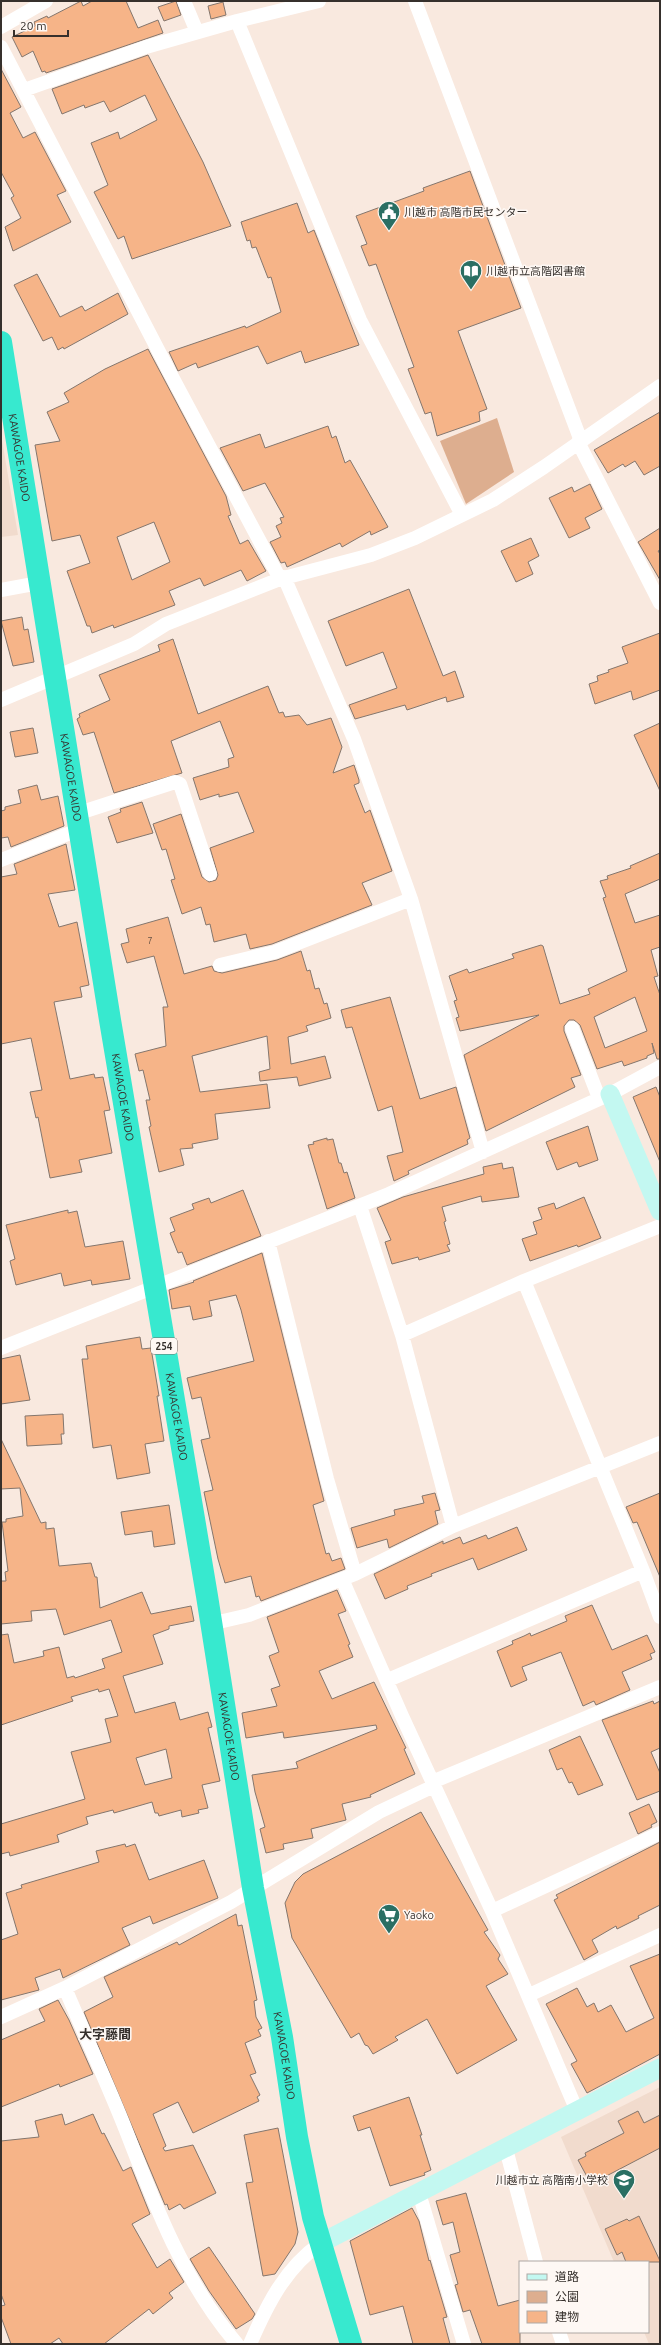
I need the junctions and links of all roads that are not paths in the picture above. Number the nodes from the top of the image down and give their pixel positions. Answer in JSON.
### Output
{"nodes":[{"id":1,"x":46,"y":1,"type":"edge"},
{"id":2,"x":184,"y":1,"type":"edge"},
{"id":3,"x":319,"y":1,"type":"edge"},
{"id":4,"x":415,"y":1,"type":"edge"},
{"id":5,"x":237,"y":21,"type":"junction"},
{"id":6,"x":1,"y":27,"type":"edge"},
{"id":7,"x":197,"y":32,"type":"junction"},
{"id":8,"x":1,"y":47,"type":"edge"},
{"id":9,"x":24,"y":90,"type":"junction"},
{"id":10,"x":1,"y":342,"type":"edge"},
{"id":11,"x":660,"y":386,"type":"edge"},
{"id":12,"x":580,"y":442,"type":"junction"},
{"id":13,"x":462,"y":515,"type":"junction"},
{"id":14,"x":282,"y":578,"type":"junction"},
{"id":15,"x":39,"y":584,"type":"junction"},
{"id":16,"x":1,"y":590,"type":"edge"},
{"id":17,"x":660,"y":603,"type":"edge"},
{"id":18,"x":54,"y":676,"type":"junction"},
{"id":19,"x":1,"y":700,"type":"edge"},
{"id":20,"x":77,"y":822,"type":"junction"},
{"id":21,"x":1,"y":860,"type":"edge"},
{"id":22,"x":210,"y":874,"type":"dead end"},
{"id":23,"x":411,"y":899,"type":"junction"},
{"id":24,"x":220,"y":965,"type":"dead end"},
{"id":25,"x":572,"y":1028,"type":"dead end"},
{"id":26,"x":660,"y":1067,"type":"edge"},
{"id":27,"x":604,"y":1096,"type":"junction"},
{"id":28,"x":483,"y":1152,"type":"junction"},
{"id":29,"x":360,"y":1206,"type":"junction"},
{"id":30,"x":660,"y":1211,"type":"edge"},
{"id":31,"x":660,"y":1226,"type":"edge"},
{"id":32,"x":268,"y":1241,"type":"junction"},
{"id":33,"x":524,"y":1281,"type":"junction"},
{"id":34,"x":155,"y":1289,"type":"junction"},
{"id":35,"x":402,"y":1335,"type":"junction"},
{"id":36,"x":1,"y":1348,"type":"edge"},
{"id":37,"x":660,"y":1443,"type":"edge"},
{"id":38,"x":599,"y":1467,"type":"junction"},
{"id":39,"x":453,"y":1526,"type":"junction"},
{"id":40,"x":643,"y":1571,"type":"junction"},
{"id":41,"x":349,"y":1577,"type":"junction"},
{"id":42,"x":660,"y":1617,"type":"edge"},
{"id":43,"x":210,"y":1624,"type":"junction"},
{"id":44,"x":388,"y":1680,"type":"junction"},
{"id":45,"x":660,"y":1687,"type":"edge"},
{"id":46,"x":433,"y":1784,"type":"junction"},
{"id":47,"x":660,"y":1833,"type":"edge"},
{"id":48,"x":253,"y":1888,"type":"junction"},
{"id":49,"x":492,"y":1911,"type":"junction"},
{"id":50,"x":660,"y":1935,"type":"edge"},
{"id":51,"x":65,"y":1988,"type":"junction"},
{"id":52,"x":529,"y":1995,"type":"junction"},
{"id":53,"x":1,"y":2017,"type":"edge"},
{"id":54,"x":660,"y":2068,"type":"edge"},
{"id":55,"x":577,"y":2111,"type":"junction"},
{"id":56,"x":506,"y":2149,"type":"junction"},
{"id":57,"x":419,"y":2193,"type":"junction"},
{"id":58,"x":321,"y":2243,"type":"junction"},
{"id":59,"x":536,"y":2261,"type":"edge"},
{"id":60,"x":559,"y":2333,"type":"edge"},
{"id":61,"x":237,"y":2344,"type":"edge"},
{"id":62,"x":250,"y":2344,"type":"edge"},
{"id":63,"x":351,"y":2344,"type":"edge"},
{"id":64,"x":464,"y":2344,"type":"edge"},
{"id":65,"x":563,"y":2344,"type":"edge"}],
"edges":[{"from":1,"to":6,"type":"street"},
{"from":2,"to":7,"type":"street"},
{"from":3,"to":5,"type":"street"},
{"from":4,"to":12,"type":"street"},
{"from":5,"to":7,"type":"street"},
{"from":5,"to":13,"type":"street"},
{"from":7,"to":9,"type":"street"},
{"from":8,"to":9,"type":"street"},
{"from":9,"to":14,"type":"street"},
{"from":10,"to":15,"type":"highway","name":"KAWAGOE KAIDO","number":"254"},
{"from":11,"to":12,"type":"street"},
{"from":12,"to":13,"type":"street"},
{"from":12,"to":17,"type":"street"},
{"from":13,"to":14,"type":"street"},
{"from":14,"to":18,"type":"street"},
{"from":14,"to":23,"type":"street"},
{"from":15,"to":16,"type":"street"},
{"from":15,"to":18,"type":"highway","name":"KAWAGOE KAIDO","number":"254"},
{"from":18,"to":19,"type":"street"},
{"from":18,"to":20,"type":"highway","name":"KAWAGOE KAIDO","number":"254"},
{"from":20,"to":21,"type":"street"},
{"from":20,"to":22,"type":"street"},
{"from":20,"to":34,"type":"highway","name":"KAWAGOE KAIDO","number":"254"},
{"from":23,"to":24,"type":"street"},
{"from":23,"to":28,"type":"street"},
{"from":25,"to":27,"type":"street"},
{"from":26,"to":27,"type":"street"},
{"from":27,"to":28,"type":"street"},
{"from":27,"to":30,"type":"street"},
{"from":28,"to":29,"type":"street"},
{"from":29,"to":32,"type":"street"},
{"from":29,"to":35,"type":"street"},
{"from":31,"to":33,"type":"street"},
{"from":32,"to":34,"type":"street"},
{"from":32,"to":41,"type":"street"},
{"from":33,"to":35,"type":"street"},
{"from":33,"to":38,"type":"street"},
{"from":34,"to":36,"type":"street"},
{"from":34,"to":43,"type":"highway","name":"KAWAGOE KAIDO","number":"254"},
{"from":35,"to":39,"type":"street"},
{"from":37,"to":38,"type":"street"},
{"from":38,"to":39,"type":"street"},
{"from":38,"to":40,"type":"street"},
{"from":39,"to":41,"type":"street"},
{"from":40,"to":42,"type":"street"},
{"from":40,"to":44,"type":"street"},
{"from":41,"to":43,"type":"street"},
{"from":41,"to":44,"type":"street"},
{"from":43,"to":48,"type":"highway","name":"KAWAGOE KAIDO","number":"254"},
{"from":44,"to":46,"type":"street"},
{"from":45,"to":46,"type":"street"},
{"from":46,"to":48,"type":"street"},
{"from":46,"to":49,"type":"street"},
{"from":47,"to":49,"type":"street"},
{"from":48,"to":51,"type":"street"},
{"from":48,"to":58,"type":"highway","name":"KAWAGOE KAIDO","number":"254"},
{"from":49,"to":52,"type":"street"},
{"from":50,"to":52,"type":"street"},
{"from":51,"to":53,"type":"street"},
{"from":51,"to":61,"type":"street"},
{"from":52,"to":55,"type":"street"},
{"from":54,"to":55,"type":"street"},
{"from":55,"to":56,"type":"street"},
{"from":56,"to":57,"type":"street"},
{"from":56,"to":59,"type":"street"},
{"from":57,"to":58,"type":"street"},
{"from":57,"to":64,"type":"street"},
{"from":58,"to":62,"type":"street"},
{"from":58,"to":63,"type":"highway","name":"KAWAGOE KAIDO","number":"254"},
{"from":60,"to":65,"type":"street"}]}
